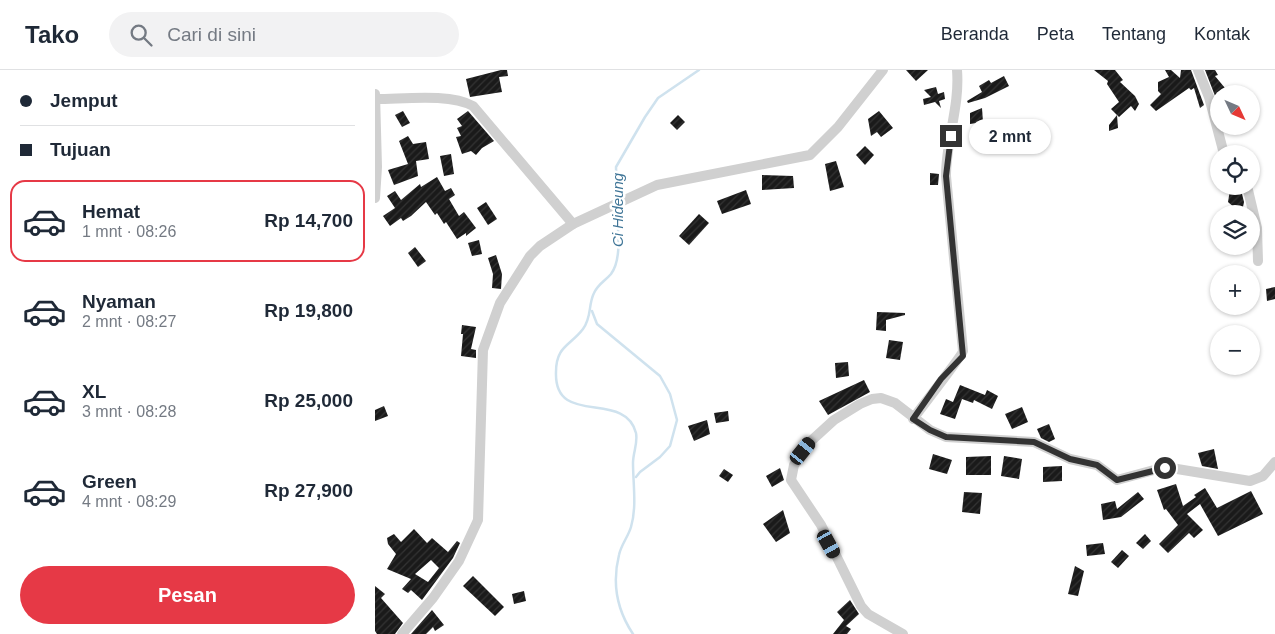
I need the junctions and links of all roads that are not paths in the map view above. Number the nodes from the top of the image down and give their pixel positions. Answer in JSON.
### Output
{"nodes":[{"id":1,"x":883,"y":70,"type":"edge"},
{"id":2,"x":957,"y":70,"type":"edge"},
{"id":3,"x":1198,"y":70,"type":"edge"},
{"id":4,"x":376,"y":96,"type":"edge"},
{"id":5,"x":1222,"y":145,"type":"edge"},
{"id":6,"x":1249,"y":195,"type":"edge"},
{"id":7,"x":375,"y":198,"type":"edge"},
{"id":8,"x":573,"y":224,"type":"junction"},
{"id":9,"x":1258,"y":261,"type":"dead end"},
{"id":10,"x":913,"y":419,"type":"junction"},
{"id":11,"x":1275,"y":462,"type":"edge"},
{"id":12,"x":403,"y":634,"type":"edge"},
{"id":13,"x":903,"y":634,"type":"edge"}],
"edges":[{"from":1,"to":8,"type":"street"},
{"from":2,"to":10,"type":"street"},
{"from":3,"to":5,"type":"street"},
{"from":4,"to":7,"type":"street"},
{"from":4,"to":8,"type":"street"},
{"from":6,"to":9,"type":"street"},
{"from":8,"to":12,"type":"street"},
{"from":10,"to":11,"type":"street"},
{"from":10,"to":13,"type":"street"}]}
